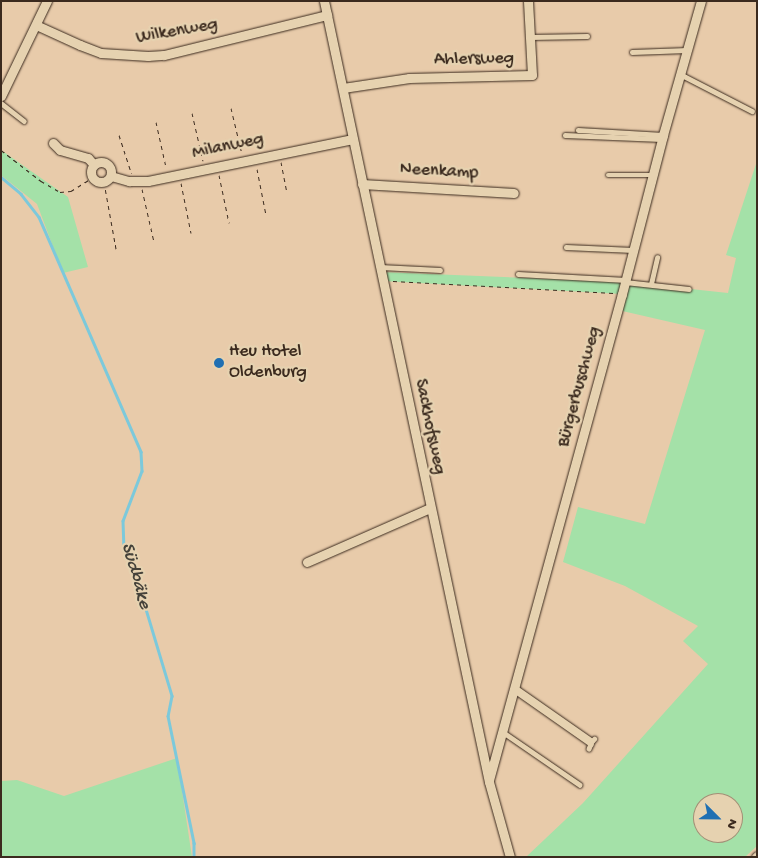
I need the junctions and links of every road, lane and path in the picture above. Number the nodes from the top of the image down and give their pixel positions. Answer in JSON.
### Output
{"nodes":[{"id":1,"x":47,"y":1,"type":"edge"},
{"id":2,"x":324,"y":1,"type":"edge"},
{"id":3,"x":528,"y":1,"type":"edge"},
{"id":4,"x":701,"y":1,"type":"edge"},
{"id":5,"x":327,"y":15,"type":"junction"},
{"id":6,"x":36,"y":25,"type":"junction"},
{"id":7,"x":587,"y":36,"type":"dead end"},
{"id":8,"x":530,"y":37,"type":"junction"},
{"id":9,"x":687,"y":50,"type":"junction"},
{"id":10,"x":632,"y":52,"type":"dead end"},
{"id":11,"x":680,"y":74,"type":"junction"},
{"id":12,"x":343,"y":88,"type":"junction"},
{"id":13,"x":1,"y":96,"type":"edge"},
{"id":14,"x":1,"y":103,"type":"edge"},
{"id":15,"x":231,"y":108,"type":"dead end"},
{"id":16,"x":752,"y":111,"type":"dead end"},
{"id":17,"x":192,"y":113,"type":"dead end"},
{"id":18,"x":24,"y":121,"type":"dead end"},
{"id":19,"x":156,"y":122,"type":"dead end"},
{"id":20,"x":578,"y":130,"type":"dead end"},
{"id":21,"x":119,"y":135,"type":"dead end"},
{"id":22,"x":565,"y":135,"type":"dead end"},
{"id":23,"x":662,"y":137,"type":"junction"},
{"id":24,"x":353,"y":139,"type":"junction"},
{"id":25,"x":53,"y":143,"type":"dead end"},
{"id":26,"x":1,"y":150,"type":"edge"},
{"id":27,"x":279,"y":153,"type":"junction"},
{"id":28,"x":254,"y":158,"type":"junction"},
{"id":29,"x":244,"y":160,"type":"junction"},
{"id":30,"x":94,"y":165,"type":"junction"},
{"id":31,"x":218,"y":166,"type":"junction"},
{"id":32,"x":204,"y":169,"type":"junction"},
{"id":33,"x":179,"y":174,"type":"junction"},
{"id":34,"x":608,"y":174,"type":"dead end"},
{"id":35,"x":653,"y":175,"type":"junction"},
{"id":36,"x":168,"y":176,"type":"junction"},
{"id":37,"x":92,"y":178,"type":"junction"},
{"id":38,"x":108,"y":179,"type":"junction"},
{"id":39,"x":137,"y":182,"type":"junction"},
{"id":40,"x":362,"y":184,"type":"junction"},
{"id":41,"x":287,"y":193,"type":"dead end"},
{"id":42,"x":514,"y":193,"type":"dead end"},
{"id":43,"x":266,"y":214,"type":"dead end"},
{"id":44,"x":229,"y":223,"type":"dead end"},
{"id":45,"x":191,"y":233,"type":"dead end"},
{"id":46,"x":154,"y":242,"type":"dead end"},
{"id":47,"x":566,"y":247,"type":"dead end"},
{"id":48,"x":116,"y":250,"type":"dead end"},
{"id":49,"x":633,"y":250,"type":"junction"},
{"id":50,"x":657,"y":258,"type":"dead end"},
{"id":51,"x":380,"y":268,"type":"junction"},
{"id":52,"x":440,"y":270,"type":"dead end"},
{"id":53,"x":518,"y":274,"type":"dead end"},
{"id":54,"x":383,"y":281,"type":"junction"},
{"id":55,"x":625,"y":281,"type":"junction"},
{"id":56,"x":651,"y":284,"type":"junction"},
{"id":57,"x":689,"y":289,"type":"dead end"},
{"id":58,"x":622,"y":294,"type":"junction"},
{"id":59,"x":430,"y":508,"type":"junction"},
{"id":60,"x":308,"y":562,"type":"dead end"},
{"id":61,"x":514,"y":688,"type":"junction"},
{"id":62,"x":503,"y":732,"type":"junction"},
{"id":63,"x":594,"y":739,"type":"dead end"},
{"id":64,"x":589,"y":749,"type":"dead end"},
{"id":65,"x":489,"y":782,"type":"junction"},
{"id":66,"x":580,"y":785,"type":"dead end"},
{"id":67,"x":510,"y":857,"type":"edge"}],
"edges":[{"from":1,"to":6,"type":"street"},
{"from":2,"to":5,"type":"street","name":"Sackhofsweg"},
{"from":3,"to":8,"type":"street","name":"Ahlersweg"},
{"from":4,"to":9,"type":"street","name":"Bürgerbuschweg"},
{"from":5,"to":6,"type":"street","name":"Wilkenweg"},
{"from":5,"to":12,"type":"street","name":"Sackhofsweg"},
{"from":6,"to":13,"type":"street"},
{"from":7,"to":8,"type":"lane"},
{"from":8,"to":12,"type":"street","name":"Ahlersweg"},
{"from":9,"to":10,"type":"lane"},
{"from":9,"to":11,"type":"street","name":"Bürgerbuschweg"},
{"from":11,"to":16,"type":"lane"},
{"from":11,"to":23,"type":"street","name":"Bürgerbuschweg"},
{"from":12,"to":24,"type":"street","name":"Sackhofsweg"},
{"from":14,"to":18,"type":"lane"},
{"from":15,"to":29,"type":"path"},
{"from":17,"to":32,"type":"path"},
{"from":19,"to":36,"type":"path"},
{"from":20,"to":23,"type":"lane"},
{"from":21,"to":39,"type":"path"},
{"from":22,"to":23,"type":"lane"},
{"from":23,"to":35,"type":"street","name":"Bürgerbuschweg"},
{"from":24,"to":27,"type":"street","name":"Milanweg"},
{"from":24,"to":40,"type":"street","name":"Sackhofsweg"},
{"from":25,"to":30,"type":"street"},
{"from":26,"to":37,"type":"path"},
{"from":27,"to":28,"type":"street","name":"Milanweg"},
{"from":27,"to":41,"type":"path"},
{"from":28,"to":29,"type":"street","name":"Milanweg"},
{"from":28,"to":43,"type":"path"},
{"from":29,"to":31,"type":"street","name":"Milanweg"},
{"from":30,"to":37,"type":"street"},
{"from":30,"to":38,"type":"street"},
{"from":31,"to":32,"type":"street","name":"Milanweg"},
{"from":31,"to":44,"type":"path"},
{"from":32,"to":33,"type":"street","name":"Milanweg"},
{"from":33,"to":36,"type":"street","name":"Milanweg"},
{"from":33,"to":45,"type":"path"},
{"from":34,"to":35,"type":"lane"},
{"from":35,"to":49,"type":"street","name":"Bürgerbuschweg"},
{"from":36,"to":39,"type":"street","name":"Milanweg"},
{"from":37,"to":38,"type":"street"},
{"from":38,"to":39,"type":"street","name":"Milanweg"},
{"from":38,"to":48,"type":"path"},
{"from":39,"to":46,"type":"path"},
{"from":40,"to":42,"type":"street","name":"Neenkamp"},
{"from":40,"to":51,"type":"street","name":"Sackhofsweg"},
{"from":47,"to":49,"type":"lane"},
{"from":49,"to":55,"type":"street","name":"Bürgerbuschweg"},
{"from":50,"to":56,"type":"lane"},
{"from":51,"to":52,"type":"lane"},
{"from":51,"to":54,"type":"street","name":"Sackhofsweg"},
{"from":53,"to":55,"type":"lane"},
{"from":54,"to":58,"type":"path"},
{"from":54,"to":59,"type":"street","name":"Sackhofsweg"},
{"from":55,"to":56,"type":"lane"},
{"from":55,"to":58,"type":"street","name":"Bürgerbuschweg"},
{"from":56,"to":57,"type":"lane"},
{"from":58,"to":61,"type":"street","name":"Bürgerbuschweg"},
{"from":59,"to":60,"type":"street"},
{"from":59,"to":65,"type":"street","name":"Sackhofsweg"},
{"from":61,"to":62,"type":"street","name":"Bürgerbuschweg"},
{"from":61,"to":63,"type":"lane"},
{"from":61,"to":64,"type":"lane"},
{"from":62,"to":65,"type":"street","name":"Bürgerbuschweg"},
{"from":62,"to":66,"type":"lane"},
{"from":65,"to":67,"type":"street","name":"Sackhofsweg"}]}
